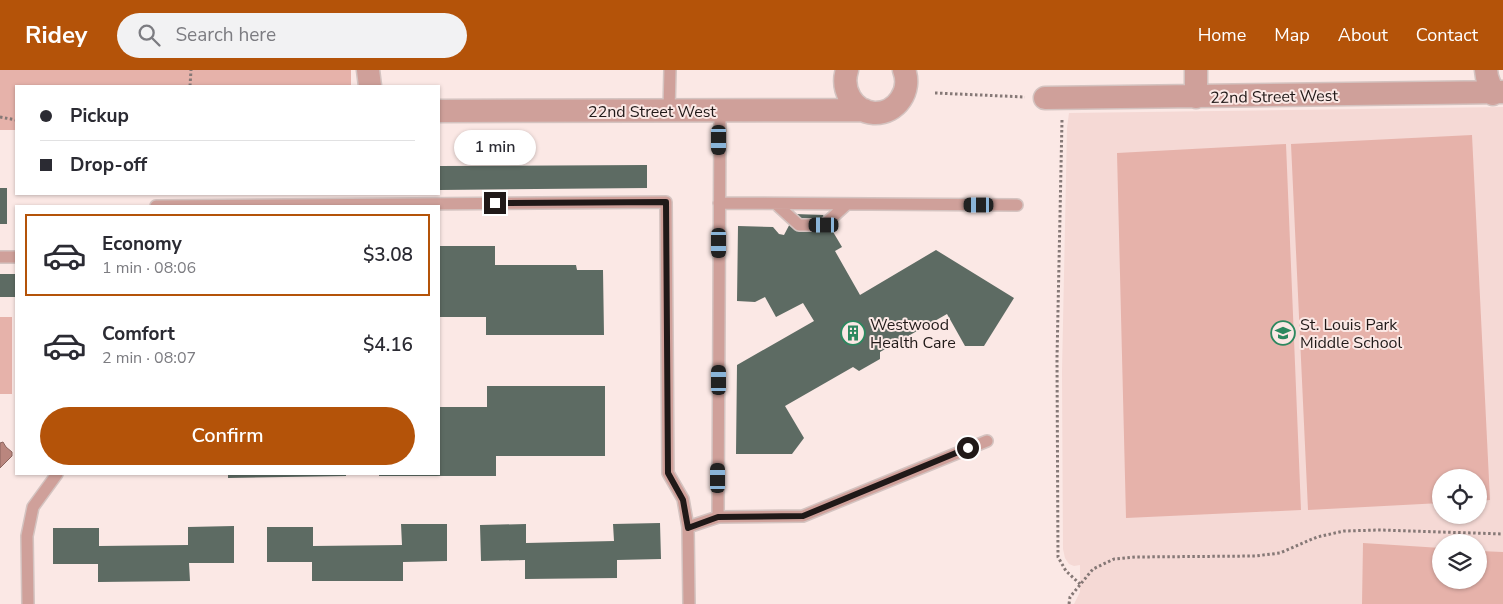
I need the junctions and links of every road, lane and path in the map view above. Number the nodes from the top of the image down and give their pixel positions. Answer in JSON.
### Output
{"nodes":[{"id":1,"x":191,"y":70,"type":"edge"},
{"id":2,"x":670,"y":70,"type":"edge"},
{"id":3,"x":847,"y":70,"type":"edge"},
{"id":4,"x":904,"y":70,"type":"edge"},
{"id":5,"x":1196,"y":70,"type":"edge"},
{"id":6,"x":1486,"y":70,"type":"edge"},
{"id":7,"x":190,"y":85,"type":"edge"},
{"id":8,"x":935,"y":93,"type":"dead end"},
{"id":9,"x":1498,"y":93,"type":"edge"},
{"id":10,"x":1196,"y":97,"type":"junction"},
{"id":11,"x":1045,"y":98,"type":"joint"},
{"id":12,"x":864,"y":110,"type":"junction"},
{"id":13,"x":440,"y":111,"type":"edge"},
{"id":14,"x":669,"y":111,"type":"junction"},
{"id":15,"x":720,"y":111,"type":"junction"},
{"id":16,"x":0,"y":117,"type":"edge"},
{"id":17,"x":1062,"y":119,"type":"dead end"},
{"id":18,"x":15,"y":120,"type":"edge"},
{"id":19,"x":362,"y":199,"type":"edge"},
{"id":20,"x":719,"y":203,"type":"junction"},
{"id":21,"x":776,"y":204,"type":"junction"},
{"id":22,"x":847,"y":204,"type":"junction"},
{"id":23,"x":185,"y":205,"type":"edge"},
{"id":24,"x":1017,"y":205,"type":"dead end"},
{"id":25,"x":0,"y":257,"type":"edge"},
{"id":26,"x":15,"y":257,"type":"edge"},
{"id":27,"x":987,"y":441,"type":"dead end"},
{"id":28,"x":56,"y":475,"type":"edge"},
{"id":29,"x":718,"y":517,"type":"junction"},
{"id":30,"x":688,"y":528,"type":"junction"},
{"id":31,"x":1503,"y":534,"type":"edge"},
{"id":32,"x":1080,"y":584,"type":"junction"},
{"id":33,"x":28,"y":604,"type":"edge"},
{"id":34,"x":689,"y":604,"type":"edge"},
{"id":35,"x":1069,"y":604,"type":"edge"}],
"edges":[{"from":1,"to":7,"type":"path"},
{"from":2,"to":14,"type":"lane"},
{"from":3,"to":12,"type":"street"},
{"from":4,"to":12,"type":"street","name":"22nd Street West"},
{"from":5,"to":10,"type":"street"},
{"from":6,"to":9,"type":"street"},
{"from":8,"to":11,"type":"path"},
{"from":9,"to":10,"type":"street","name":"22nd Street West"},
{"from":10,"to":11,"type":"street","name":"22nd Street West"},
{"from":12,"to":15,"type":"street","name":"22nd Street West"},
{"from":13,"to":14,"type":"street","name":"22nd Street West"},
{"from":14,"to":15,"type":"street","name":"22nd Street West"},
{"from":15,"to":20,"type":"lane"},
{"from":16,"to":18,"type":"path"},
{"from":17,"to":32,"type":"path"},
{"from":19,"to":23,"type":"lane"},
{"from":19,"to":30,"type":"lane"},
{"from":20,"to":21,"type":"lane"},
{"from":20,"to":29,"type":"lane"},
{"from":21,"to":22,"type":"lane"},
{"from":21,"to":22,"type":"lane"},
{"from":22,"to":24,"type":"lane"},
{"from":25,"to":26,"type":"lane"},
{"from":27,"to":29,"type":"lane"},
{"from":28,"to":33,"type":"lane"},
{"from":29,"to":30,"type":"lane"},
{"from":30,"to":34,"type":"lane"},
{"from":31,"to":32,"type":"path"},
{"from":32,"to":35,"type":"path"}]}
